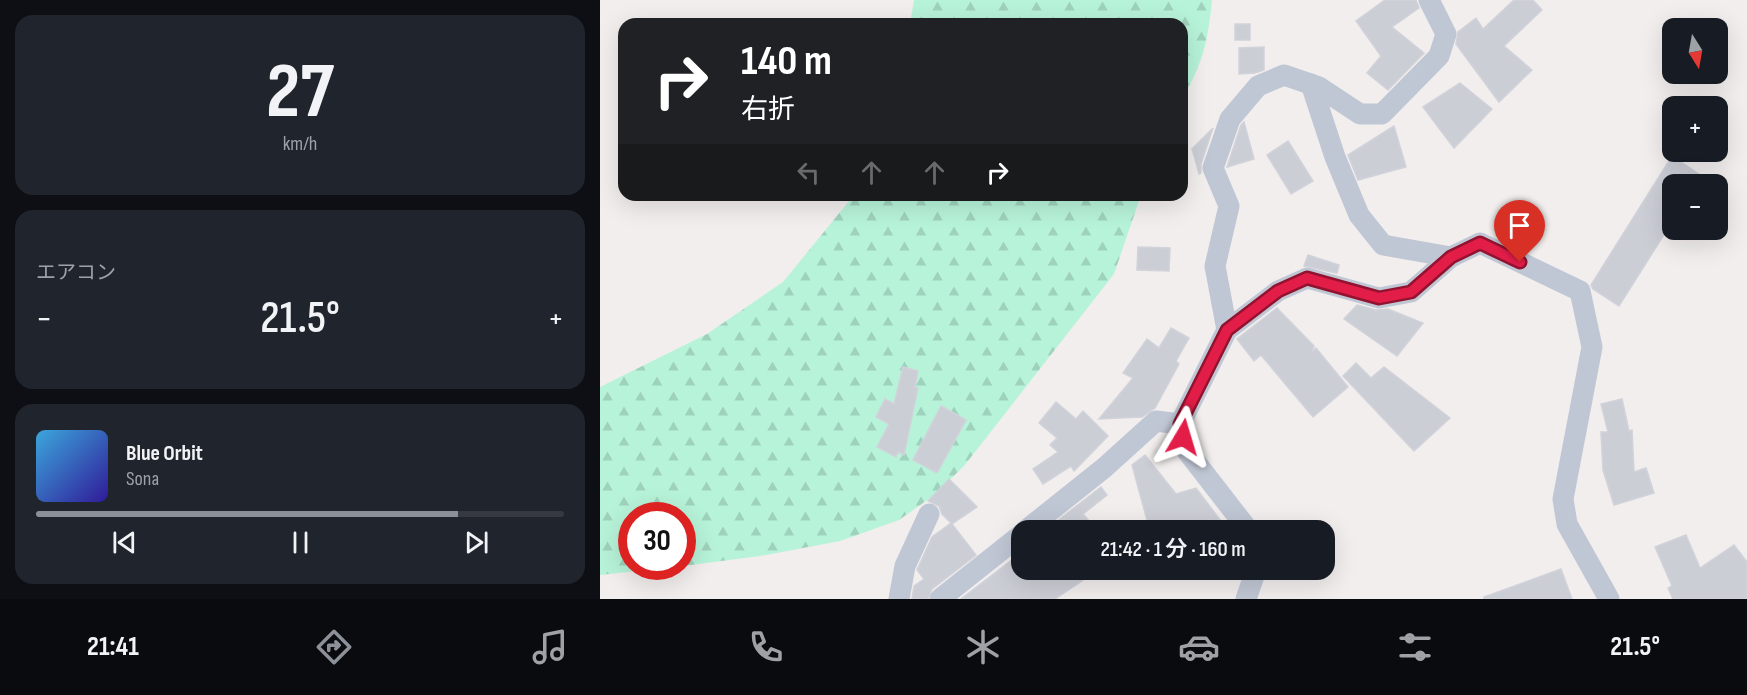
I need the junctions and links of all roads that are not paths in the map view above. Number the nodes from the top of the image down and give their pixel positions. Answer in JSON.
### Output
{"nodes":[{"id":1,"x":1429,"y":0,"type":"edge"},
{"id":2,"x":1311,"y":84,"type":"junction"},
{"id":3,"x":1451,"y":257,"type":"junction"},
{"id":4,"x":1227,"y":330,"type":"junction"},
{"id":5,"x":1180,"y":424,"type":"junction"},
{"id":6,"x":929,"y":514,"type":"dead end"},
{"id":7,"x":1039,"y":520,"type":"edge"},
{"id":8,"x":1241,"y":520,"type":"edge"},
{"id":9,"x":1011,"y":543,"type":"edge"},
{"id":10,"x":1252,"y":580,"type":"edge"},
{"id":11,"x":899,"y":599,"type":"edge"},
{"id":12,"x":940,"y":599,"type":"edge"},
{"id":13,"x":1245,"y":599,"type":"edge"},
{"id":14,"x":1609,"y":599,"type":"edge"}],
"edges":[{"from":1,"to":2,"type":"street"},
{"from":2,"to":3,"type":"street"},
{"from":2,"to":4,"type":"street"},
{"from":3,"to":4,"type":"street"},
{"from":3,"to":14,"type":"street"},
{"from":4,"to":5,"type":"street"},
{"from":5,"to":7,"type":"street"},
{"from":5,"to":8,"type":"street"},
{"from":6,"to":11,"type":"street"},
{"from":9,"to":12,"type":"street"},
{"from":10,"to":13,"type":"street"}]}
